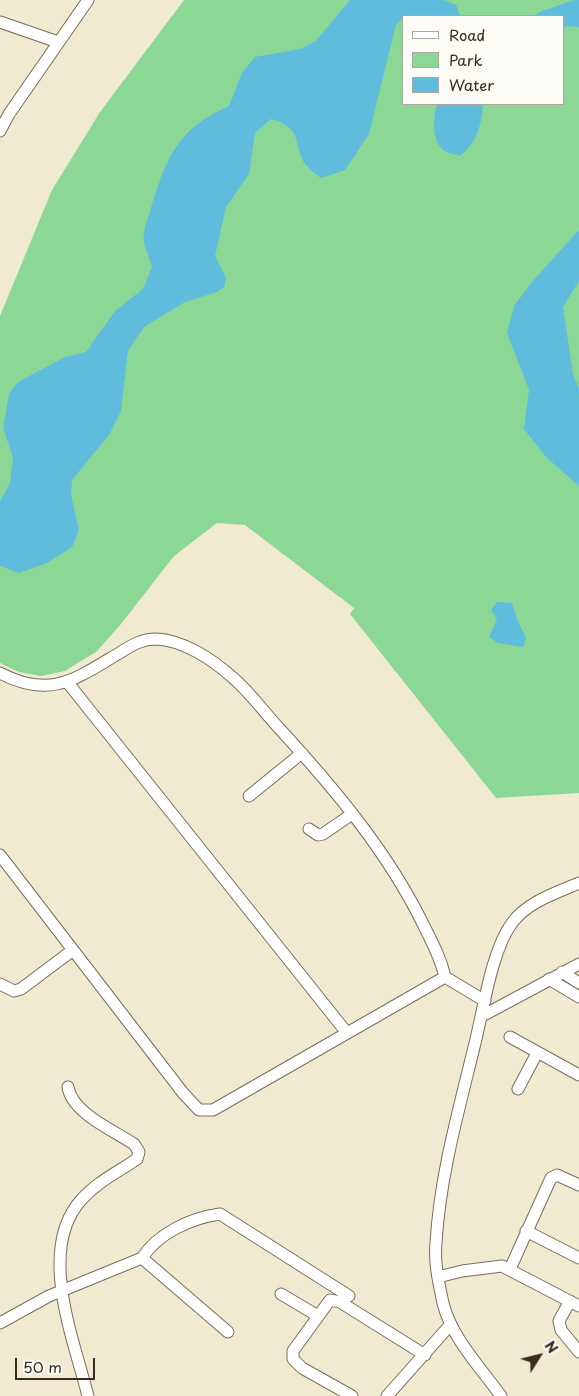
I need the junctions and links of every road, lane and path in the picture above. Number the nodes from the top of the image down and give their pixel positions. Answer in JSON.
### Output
{"nodes":[{"id":1,"x":88,"y":0,"type":"edge"},
{"id":2,"x":0,"y":22,"type":"edge"},
{"id":3,"x":58,"y":42,"type":"junction"},
{"id":4,"x":0,"y":131,"type":"edge"},
{"id":5,"x":0,"y":673,"type":"edge"},
{"id":6,"x":68,"y":682,"type":"junction"},
{"id":7,"x":302,"y":753,"type":"junction"},
{"id":8,"x":249,"y":796,"type":"dead end"},
{"id":9,"x":352,"y":814,"type":"junction"},
{"id":10,"x":309,"y":829,"type":"dead end"},
{"id":11,"x":0,"y":855,"type":"edge"},
{"id":12,"x":579,"y":882,"type":"edge"},
{"id":13,"x":73,"y":950,"type":"junction"},
{"id":14,"x":579,"y":964,"type":"edge"},
{"id":15,"x":562,"y":972,"type":"junction"},
{"id":16,"x":445,"y":977,"type":"junction"},
{"id":17,"x":549,"y":979,"type":"junction"},
{"id":18,"x":0,"y":984,"type":"edge"},
{"id":19,"x":579,"y":984,"type":"edge"},
{"id":20,"x":579,"y":997,"type":"edge"},
{"id":21,"x":485,"y":1001,"type":"junction"},
{"id":22,"x":482,"y":1016,"type":"junction"},
{"id":23,"x":347,"y":1033,"type":"junction"},
{"id":24,"x":510,"y":1037,"type":"dead end"},
{"id":25,"x":537,"y":1053,"type":"junction"},
{"id":26,"x":579,"y":1075,"type":"edge"},
{"id":27,"x":68,"y":1087,"type":"dead end"},
{"id":28,"x":518,"y":1089,"type":"dead end"},
{"id":29,"x":579,"y":1185,"type":"edge"},
{"id":30,"x":526,"y":1231,"type":"junction"},
{"id":31,"x":142,"y":1258,"type":"junction"},
{"id":32,"x":579,"y":1258,"type":"edge"},
{"id":33,"x":506,"y":1268,"type":"junction"},
{"id":34,"x":438,"y":1277,"type":"junction"},
{"id":35,"x":61,"y":1287,"type":"junction"},
{"id":36,"x":281,"y":1294,"type":"dead end"},
{"id":37,"x":349,"y":1296,"type":"dead end"},
{"id":38,"x":574,"y":1304,"type":"edge"},
{"id":39,"x":318,"y":1316,"type":"junction"},
{"id":40,"x":0,"y":1323,"type":"edge"},
{"id":41,"x":451,"y":1324,"type":"junction"},
{"id":42,"x":228,"y":1332,"type":"dead end"},
{"id":43,"x":579,"y":1352,"type":"edge"},
{"id":44,"x":425,"y":1355,"type":"junction"},
{"id":45,"x":88,"y":1396,"type":"edge"},
{"id":46,"x":352,"y":1396,"type":"edge"},
{"id":47,"x":388,"y":1396,"type":"edge"},
{"id":48,"x":502,"y":1396,"type":"edge"}],
"edges":[{"from":1,"to":3,"type":"street"},
{"from":2,"to":3,"type":"street"},
{"from":3,"to":4,"type":"street"},
{"from":5,"to":6,"type":"street"},
{"from":6,"to":7,"type":"street"},
{"from":6,"to":23,"type":"street"},
{"from":7,"to":8,"type":"street"},
{"from":7,"to":9,"type":"street"},
{"from":9,"to":10,"type":"street"},
{"from":9,"to":16,"type":"street"},
{"from":11,"to":13,"type":"street"},
{"from":12,"to":21,"type":"street"},
{"from":13,"to":18,"type":"street"},
{"from":13,"to":23,"type":"street"},
{"from":14,"to":15,"type":"street"},
{"from":15,"to":17,"type":"street"},
{"from":15,"to":19,"type":"street"},
{"from":16,"to":21,"type":"street"},
{"from":16,"to":23,"type":"street"},
{"from":17,"to":20,"type":"street"},
{"from":17,"to":22,"type":"street"},
{"from":21,"to":22,"type":"street"},
{"from":22,"to":34,"type":"street"},
{"from":24,"to":25,"type":"street"},
{"from":25,"to":26,"type":"street"},
{"from":25,"to":28,"type":"street"},
{"from":27,"to":35,"type":"street"},
{"from":29,"to":30,"type":"street"},
{"from":30,"to":32,"type":"street"},
{"from":30,"to":33,"type":"street"},
{"from":31,"to":35,"type":"street"},
{"from":31,"to":37,"type":"street"},
{"from":31,"to":42,"type":"street"},
{"from":33,"to":34,"type":"street"},
{"from":33,"to":38,"type":"street"},
{"from":34,"to":41,"type":"street"},
{"from":35,"to":40,"type":"street"},
{"from":35,"to":45,"type":"street"},
{"from":36,"to":39,"type":"street"},
{"from":38,"to":43,"type":"street"},
{"from":39,"to":44,"type":"street"},
{"from":39,"to":46,"type":"street"},
{"from":41,"to":44,"type":"street"},
{"from":41,"to":48,"type":"street"},
{"from":44,"to":47,"type":"street"}]}
